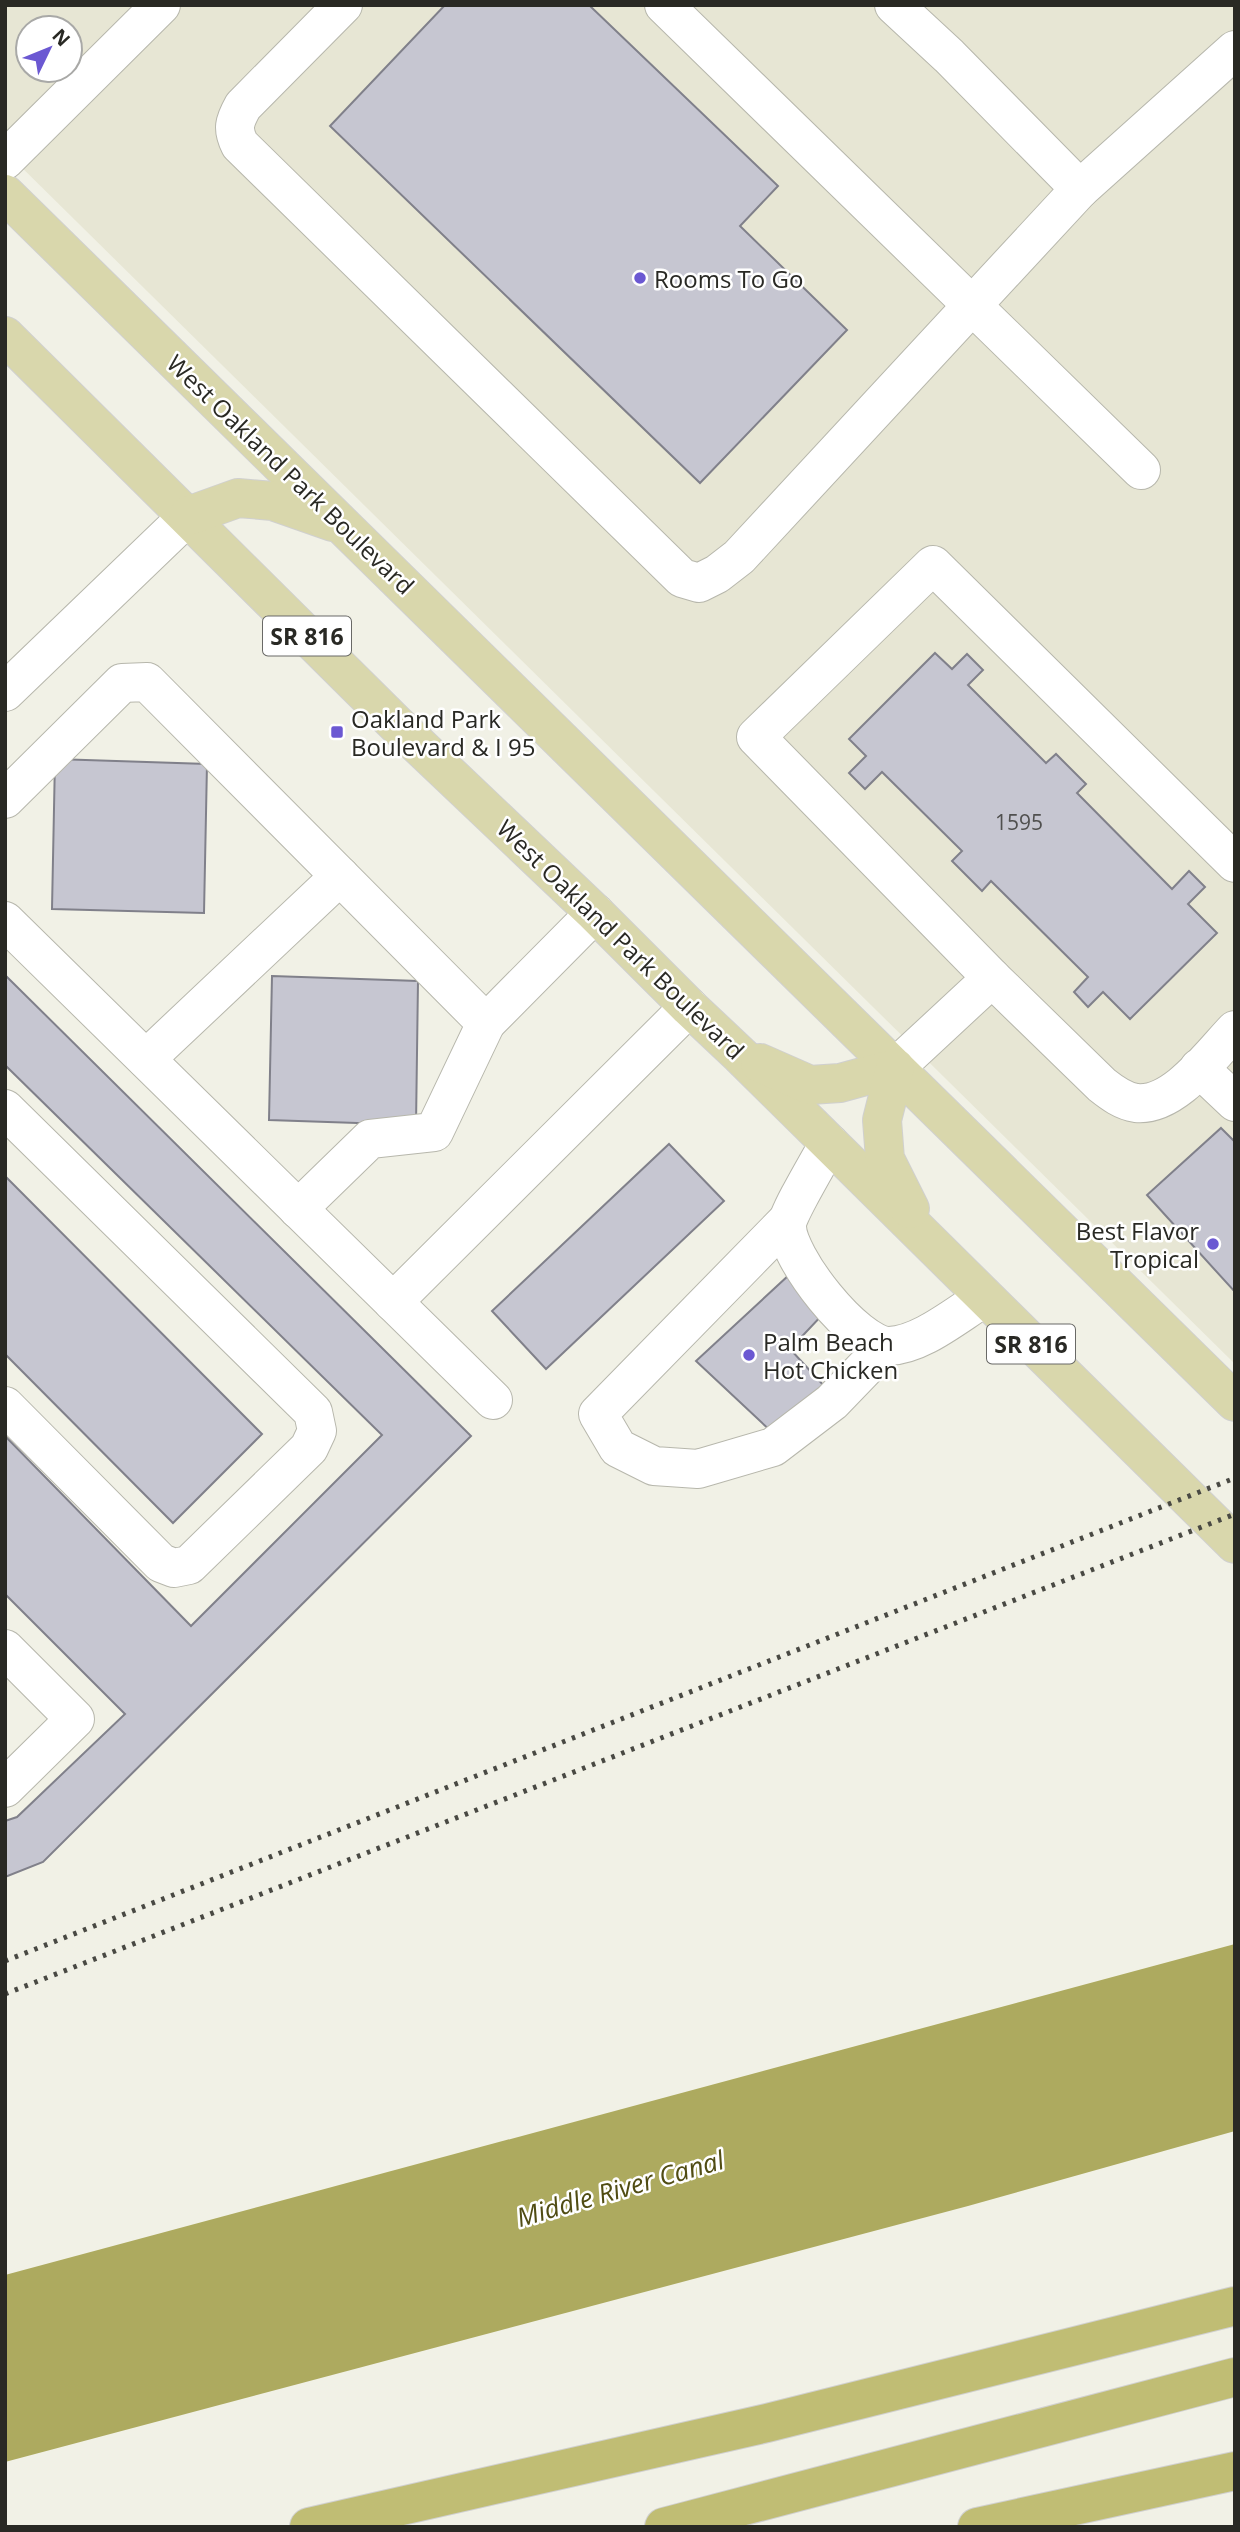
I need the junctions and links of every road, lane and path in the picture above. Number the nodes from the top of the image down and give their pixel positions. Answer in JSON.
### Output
{"nodes":[{"id":1,"x":160,"y":5,"type":"edge"},
{"id":2,"x":343,"y":5,"type":"edge"},
{"id":3,"x":664,"y":5,"type":"edge"},
{"id":4,"x":894,"y":5,"type":"edge"},
{"id":5,"x":1235,"y":50,"type":"edge"},
{"id":6,"x":5,"y":160,"type":"edge"},
{"id":7,"x":1080,"y":189,"type":"junction"},
{"id":8,"x":5,"y":194,"type":"edge"},
{"id":9,"x":973,"y":304,"type":"junction"},
{"id":10,"x":5,"y":336,"type":"edge"},
{"id":11,"x":1141,"y":470,"type":"dead end"},
{"id":12,"x":188,"y":516,"type":"junction"},
{"id":13,"x":342,"y":524,"type":"junction"},
{"id":14,"x":5,"y":692,"type":"edge"},
{"id":15,"x":5,"y":799,"type":"edge"},
{"id":16,"x":1235,"y":863,"type":"edge"},
{"id":17,"x":340,"y":876,"type":"junction"},
{"id":18,"x":595,"y":913,"type":"junction"},
{"id":19,"x":5,"y":921,"type":"edge"},
{"id":20,"x":992,"y":978,"type":"junction"},
{"id":21,"x":689,"y":1007,"type":"junction"},
{"id":22,"x":486,"y":1023,"type":"junction"},
{"id":23,"x":1235,"y":1030,"type":"edge"},
{"id":24,"x":740,"y":1055,"type":"junction"},
{"id":25,"x":146,"y":1059,"type":"junction"},
{"id":26,"x":895,"y":1068,"type":"junction"},
{"id":27,"x":1199,"y":1068,"type":"junction"},
{"id":28,"x":1235,"y":1102,"type":"edge"},
{"id":29,"x":5,"y":1109,"type":"edge"},
{"id":30,"x":829,"y":1143,"type":"junction"},
{"id":31,"x":298,"y":1209,"type":"junction"},
{"id":32,"x":786,"y":1222,"type":"junction"},
{"id":33,"x":925,"y":1239,"type":"junction"},
{"id":34,"x":984,"y":1298,"type":"junction"},
{"id":35,"x":393,"y":1302,"type":"junction"},
{"id":36,"x":886,"y":1346,"type":"junction"},
{"id":37,"x":492,"y":1400,"type":"dead end"},
{"id":38,"x":1235,"y":1402,"type":"edge"},
{"id":39,"x":5,"y":1406,"type":"edge"},
{"id":40,"x":1235,"y":1544,"type":"edge"},
{"id":41,"x":5,"y":1649,"type":"edge"},
{"id":42,"x":5,"y":1788,"type":"edge"},
{"id":43,"x":1235,"y":2306,"type":"edge"},
{"id":44,"x":1235,"y":2377,"type":"edge"},
{"id":45,"x":1235,"y":2471,"type":"edge"},
{"id":46,"x":309,"y":2527,"type":"edge"},
{"id":47,"x":664,"y":2527,"type":"edge"},
{"id":48,"x":976,"y":2527,"type":"edge"}],
"edges":[{"from":1,"to":6,"type":"street"},
{"from":2,"to":9,"type":"street"},
{"from":3,"to":9,"type":"street"},
{"from":4,"to":7,"type":"street"},
{"from":5,"to":7,"type":"street"},
{"from":7,"to":9,"type":"street"},
{"from":8,"to":13,"type":"main road","name":"West Oakland Park Boulevard"},
{"from":9,"to":11,"type":"street"},
{"from":10,"to":12,"type":"main road","name":"West Oakland Park Boulevard","number":"SR 816"},
{"from":12,"to":13,"type":"main road"},
{"from":12,"to":14,"type":"street"},
{"from":12,"to":18,"type":"main road","name":"West Oakland Park Boulevard","number":"SR 816"},
{"from":13,"to":26,"type":"main road","name":"West Oakland Park Boulevard"},
{"from":15,"to":17,"type":"street"},
{"from":16,"to":20,"type":"street"},
{"from":17,"to":22,"type":"street"},
{"from":17,"to":25,"type":"street"},
{"from":18,"to":21,"type":"main road","name":"West Oakland Park Boulevard","number":"SR 816"},
{"from":18,"to":22,"type":"street"},
{"from":19,"to":25,"type":"street"},
{"from":20,"to":26,"type":"street"},
{"from":20,"to":27,"type":"street"},
{"from":21,"to":24,"type":"main road","name":"West Oakland Park Boulevard","number":"SR 816"},
{"from":21,"to":35,"type":"street"},
{"from":22,"to":31,"type":"street"},
{"from":23,"to":27,"type":"street"},
{"from":24,"to":26,"type":"main road"},
{"from":24,"to":30,"type":"main road","name":"West Oakland Park Boulevard","number":"SR 816"},
{"from":25,"to":31,"type":"street"},
{"from":26,"to":33,"type":"main road"},
{"from":26,"to":38,"type":"main road","name":"West Oakland Park Boulevard"},
{"from":27,"to":28,"type":"street"},
{"from":29,"to":39,"type":"street"},
{"from":30,"to":32,"type":"street"},
{"from":30,"to":33,"type":"main road","name":"West Oakland Park Boulevard","number":"SR 816"},
{"from":31,"to":35,"type":"street"},
{"from":32,"to":36,"type":"street"},
{"from":32,"to":36,"type":"street"},
{"from":33,"to":34,"type":"main road","name":"West Oakland Park Boulevard","number":"SR 816"},
{"from":34,"to":36,"type":"street"},
{"from":34,"to":40,"type":"main road","name":"West Oakland Park Boulevard","number":"SR 816"},
{"from":35,"to":37,"type":"street"},
{"from":41,"to":42,"type":"street"},
{"from":43,"to":46,"type":"highway"},
{"from":44,"to":47,"type":"highway"},
{"from":45,"to":48,"type":"highway"}]}
